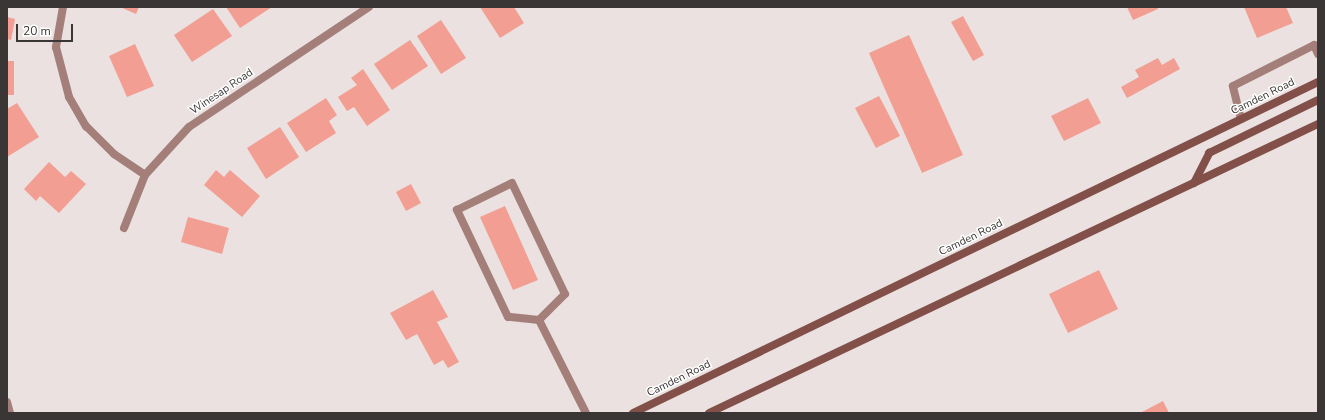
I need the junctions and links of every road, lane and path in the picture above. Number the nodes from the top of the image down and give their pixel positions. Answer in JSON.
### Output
{"nodes":[{"id":1,"x":63,"y":7,"type":"edge"},
{"id":2,"x":369,"y":7,"type":"edge"},
{"id":3,"x":1318,"y":54,"type":"edge"},
{"id":4,"x":1318,"y":82,"type":"edge"},
{"id":5,"x":1318,"y":100,"type":"edge"},
{"id":6,"x":1241,"y":119,"type":"junction"},
{"id":7,"x":1318,"y":124,"type":"edge"},
{"id":8,"x":145,"y":175,"type":"junction"},
{"id":9,"x":1194,"y":183,"type":"junction"},
{"id":10,"x":124,"y":228,"type":"dead end"},
{"id":11,"x":539,"y":320,"type":"junction"},
{"id":12,"x":7,"y":402,"type":"edge"},
{"id":13,"x":10,"y":413,"type":"edge"},
{"id":14,"x":586,"y":413,"type":"edge"},
{"id":15,"x":633,"y":413,"type":"edge"},
{"id":16,"x":709,"y":413,"type":"edge"}],
"edges":[{"from":1,"to":8,"type":"street"},
{"from":2,"to":8,"type":"street","name":"Winesap Road"},
{"from":3,"to":6,"type":"street"},
{"from":4,"to":6,"type":"main road","name":"Camden Road"},
{"from":5,"to":9,"type":"main road"},
{"from":6,"to":15,"type":"main road","name":"Camden Road"},
{"from":7,"to":9,"type":"main road"},
{"from":8,"to":10,"type":"street","name":"Winesap Road"},
{"from":9,"to":16,"type":"main road"},
{"from":11,"to":11,"type":"street"},
{"from":11,"to":14,"type":"street"},
{"from":12,"to":13,"type":"street"}]}
